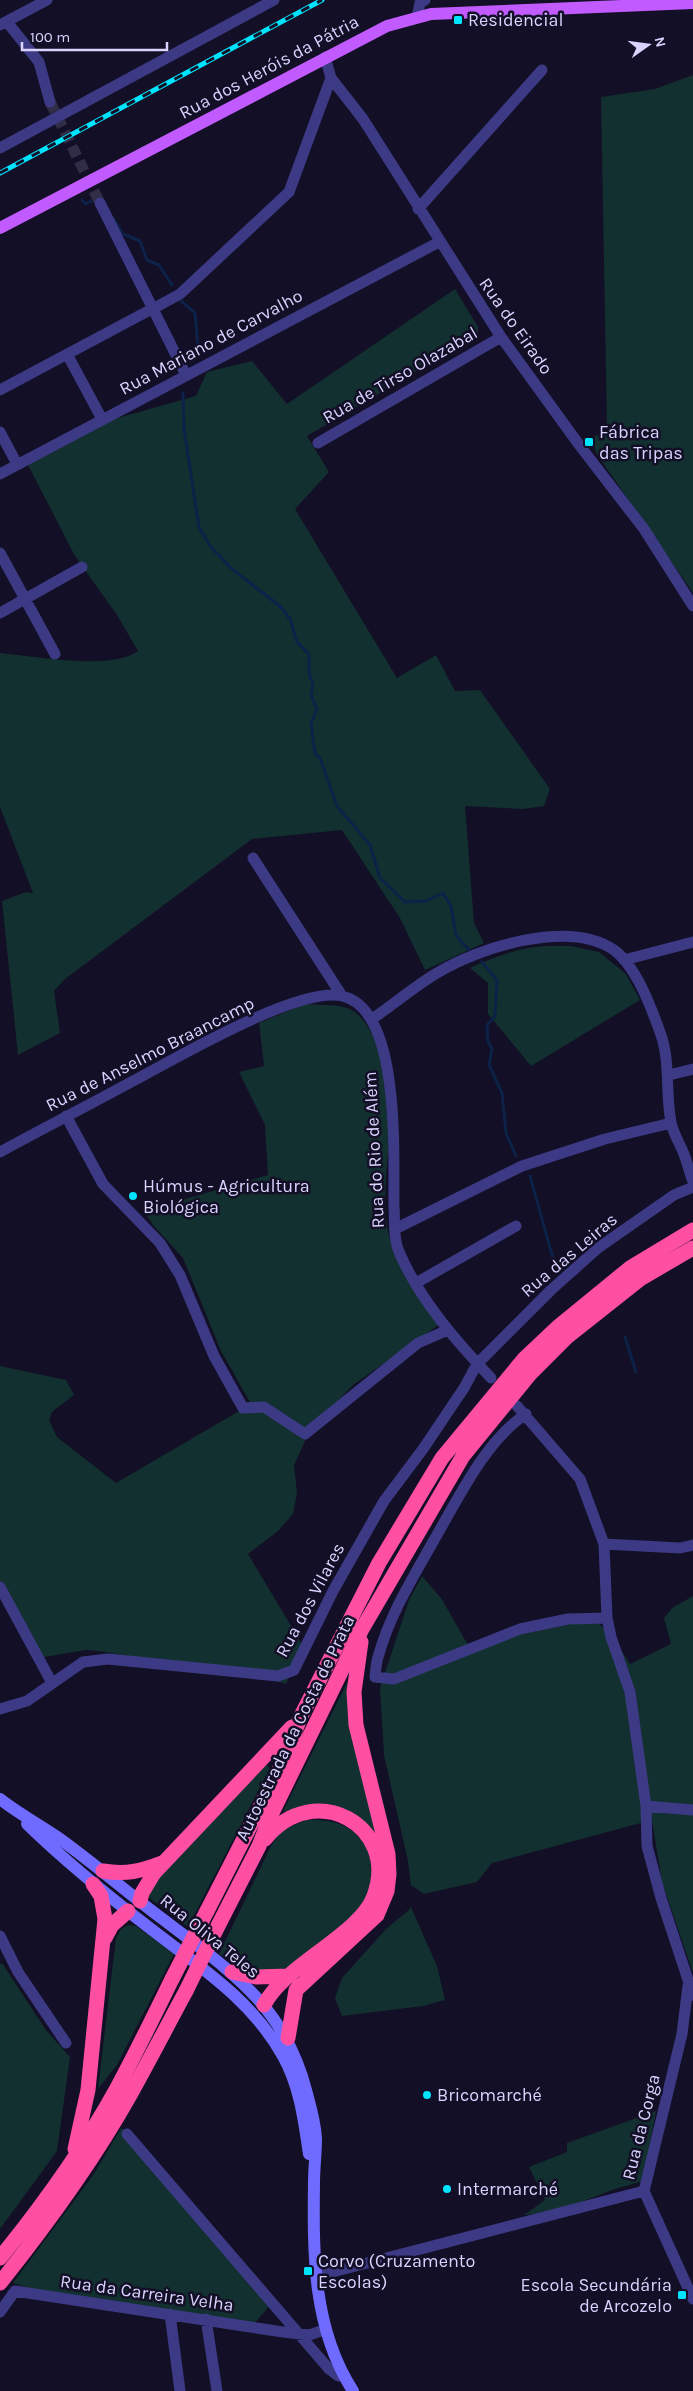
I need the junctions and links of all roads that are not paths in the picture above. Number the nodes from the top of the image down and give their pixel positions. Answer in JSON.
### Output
{"nodes":[{"id":1,"x":47,"y":0,"type":"edge"},
{"id":2,"x":274,"y":0,"type":"edge"},
{"id":3,"x":426,"y":0,"type":"edge"},
{"id":4,"x":693,"y":3,"type":"edge"},
{"id":5,"x":543,"y":4,"type":"edge"},
{"id":6,"x":417,"y":17,"type":"junction"},
{"id":7,"x":4,"y":24,"type":"edge"},
{"id":8,"x":326,"y":57,"type":"junction"},
{"id":9,"x":542,"y":70,"type":"dead end"},
{"id":10,"x":331,"y":78,"type":"junction"},
{"id":11,"x":50,"y":102,"type":"tunnel mouth"},
{"id":12,"x":0,"y":148,"type":"edge"},
{"id":13,"x":100,"y":203,"type":"tunnel mouth"},
{"id":14,"x":418,"y":209,"type":"junction"},
{"id":15,"x":0,"y":228,"type":"edge"},
{"id":16,"x":438,"y":242,"type":"junction"},
{"id":17,"x":500,"y":337,"type":"junction"},
{"id":18,"x":67,"y":354,"type":"junction"},
{"id":19,"x":186,"y":375,"type":"junction"},
{"id":20,"x":0,"y":390,"type":"edge"},
{"id":21,"x":102,"y":419,"type":"junction"},
{"id":22,"x":0,"y":432,"type":"edge"},
{"id":23,"x":318,"y":443,"type":"dead end"},
{"id":24,"x":17,"y":464,"type":"junction"},
{"id":25,"x":0,"y":474,"type":"edge"},
{"id":26,"x":0,"y":553,"type":"edge"},
{"id":27,"x":82,"y":567,"type":"dead end"},
{"id":28,"x":26,"y":599,"type":"junction"},
{"id":29,"x":693,"y":606,"type":"edge"},
{"id":30,"x":0,"y":613,"type":"edge"},
{"id":31,"x":55,"y":654,"type":"dead end"},
{"id":32,"x":253,"y":858,"type":"dead end"},
{"id":33,"x":693,"y":942,"type":"edge"},
{"id":34,"x":624,"y":960,"type":"junction"},
{"id":35,"x":342,"y":996,"type":"junction"},
{"id":36,"x":372,"y":1019,"type":"junction"},
{"id":37,"x":693,"y":1069,"type":"edge"},
{"id":38,"x":669,"y":1075,"type":"junction"},
{"id":39,"x":66,"y":1116,"type":"junction"},
{"id":40,"x":671,"y":1123,"type":"junction"},
{"id":41,"x":0,"y":1152,"type":"edge"},
{"id":42,"x":693,"y":1182,"type":"edge"},
{"id":43,"x":693,"y":1187,"type":"edge"},
{"id":44,"x":516,"y":1226,"type":"dead end"},
{"id":45,"x":395,"y":1228,"type":"junction"},
{"id":46,"x":693,"y":1230,"type":"edge"},
{"id":47,"x":693,"y":1248,"type":"edge"},
{"id":48,"x":416,"y":1283,"type":"junction"},
{"id":49,"x":448,"y":1330,"type":"junction"},
{"id":50,"x":477,"y":1364,"type":"junction"},
{"id":51,"x":491,"y":1378,"type":"dead end"},
{"id":52,"x":517,"y":1406,"type":"dead end"},
{"id":53,"x":526,"y":1414,"type":"junction"},
{"id":54,"x":604,"y":1544,"type":"junction"},
{"id":55,"x":693,"y":1545,"type":"edge"},
{"id":56,"x":0,"y":1587,"type":"edge"},
{"id":57,"x":607,"y":1618,"type":"junction"},
{"id":58,"x":362,"y":1629,"type":"junction"},
{"id":59,"x":52,"y":1683,"type":"junction"},
{"id":60,"x":0,"y":1709,"type":"edge"},
{"id":61,"x":300,"y":1718,"type":"junction"},
{"id":62,"x":2,"y":1801,"type":"edge"},
{"id":63,"x":646,"y":1806,"type":"junction"},
{"id":64,"x":693,"y":1810,"type":"edge"},
{"id":65,"x":259,"y":1846,"type":"junction"},
{"id":66,"x":166,"y":1862,"type":"junction"},
{"id":67,"x":103,"y":1871,"type":"junction"},
{"id":68,"x":92,"y":1884,"type":"junction"},
{"id":69,"x":136,"y":1907,"type":"junction"},
{"id":70,"x":0,"y":1936,"type":"edge"},
{"id":71,"x":103,"y":1941,"type":"junction"},
{"id":72,"x":2,"y":1948,"type":"edge"},
{"id":73,"x":232,"y":1972,"type":"junction"},
{"id":74,"x":293,"y":1983,"type":"junction"},
{"id":75,"x":691,"y":1990,"type":"edge"},
{"id":76,"x":244,"y":2002,"type":"junction"},
{"id":77,"x":264,"y":2005,"type":"junction"},
{"id":78,"x":263,"y":2025,"type":"junction"},
{"id":79,"x":687,"y":2032,"type":"edge"},
{"id":80,"x":288,"y":2038,"type":"junction"},
{"id":81,"x":66,"y":2043,"type":"dead end"},
{"id":82,"x":127,"y":2134,"type":"dead end"},
{"id":83,"x":72,"y":2162,"type":"junction"},
{"id":84,"x":314,"y":2184,"type":"junction"},
{"id":85,"x":644,"y":2191,"type":"junction"},
{"id":86,"x":0,"y":2258,"type":"edge"},
{"id":87,"x":317,"y":2276,"type":"junction"},
{"id":88,"x":0,"y":2282,"type":"edge"},
{"id":89,"x":693,"y":2299,"type":"edge"},
{"id":90,"x":0,"y":2312,"type":"edge"},
{"id":91,"x":170,"y":2314,"type":"junction"},
{"id":92,"x":206,"y":2320,"type":"junction"},
{"id":93,"x":324,"y":2330,"type":"junction"},
{"id":94,"x":300,"y":2334,"type":"junction"},
{"id":95,"x":343,"y":2376,"type":"junction"},
{"id":96,"x":180,"y":2391,"type":"edge"},
{"id":97,"x":217,"y":2391,"type":"edge"},
{"id":98,"x":354,"y":2391,"type":"edge"}],
"edges":[{"from":1,"to":7,"type":"street"},
{"from":2,"to":12,"type":"street"},
{"from":3,"to":6,"type":"street"},
{"from":4,"to":5,"type":"main road","name":"Rua dos Heróis da Pátria"},
{"from":5,"to":6,"type":"main road","name":"Rua dos Heróis da Pátria"},
{"from":6,"to":8,"type":"main road","name":"Rua dos Heróis da Pátria"},
{"from":7,"to":11,"type":"street"},
{"from":8,"to":10,"type":"street","name":"Rua do Eirado"},
{"from":8,"to":15,"type":"main road","name":"Rua dos Heróis da Pátria"},
{"from":9,"to":14,"type":"street"},
{"from":10,"to":14,"type":"street","name":"Rua do Eirado"},
{"from":10,"to":18,"type":"street"},
{"from":13,"to":19,"type":"street"},
{"from":14,"to":16,"type":"street","name":"Rua do Eirado"},
{"from":16,"to":17,"type":"street","name":"Rua do Eirado"},
{"from":16,"to":19,"type":"street","name":"Rua Mariano de Carvalho"},
{"from":17,"to":23,"type":"street","name":"Rua de Tirso Olazabal"},
{"from":17,"to":29,"type":"street","name":"Rua do Eirado"},
{"from":18,"to":20,"type":"street"},
{"from":18,"to":21,"type":"street"},
{"from":19,"to":21,"type":"street","name":"Rua Mariano de Carvalho"},
{"from":21,"to":24,"type":"street","name":"Rua Mariano de Carvalho"},
{"from":22,"to":24,"type":"street"},
{"from":24,"to":25,"type":"street","name":"Rua Mariano de Carvalho"},
{"from":26,"to":28,"type":"street"},
{"from":27,"to":28,"type":"street"},
{"from":28,"to":30,"type":"street"},
{"from":28,"to":31,"type":"street"},
{"from":32,"to":35,"type":"street"},
{"from":33,"to":34,"type":"street"},
{"from":34,"to":36,"type":"street"},
{"from":34,"to":38,"type":"street"},
{"from":35,"to":36,"type":"street"},
{"from":35,"to":39,"type":"street","name":"Rua de Anselmo Braancamp"},
{"from":36,"to":45,"type":"street","name":"Rua do Rio de Além"},
{"from":37,"to":38,"type":"street"},
{"from":38,"to":40,"type":"street"},
{"from":39,"to":41,"type":"street","name":"Rua de Anselmo Braancamp"},
{"from":39,"to":49,"type":"street"},
{"from":40,"to":42,"type":"street"},
{"from":40,"to":45,"type":"street"},
{"from":43,"to":50,"type":"street","name":"Rua das Leiras"},
{"from":44,"to":48,"type":"street"},
{"from":45,"to":48,"type":"street","name":"Rua do Rio de Além"},
{"from":46,"to":61,"type":"highway","name":"Autoestrada da Costa de Prata"},
{"from":47,"to":58,"type":"highway","name":"Autoestrada da Costa de Prata"},
{"from":48,"to":49,"type":"street","name":"Rua do Rio de Além"},
{"from":49,"to":50,"type":"street","name":"Rua do Rio de Além"},
{"from":50,"to":51,"type":"street","name":"Rua do Rio de Além"},
{"from":50,"to":59,"type":"street","name":"Rua dos Vilares"},
{"from":52,"to":53,"type":"street"},
{"from":53,"to":54,"type":"street"},
{"from":53,"to":57,"type":"street"},
{"from":54,"to":55,"type":"street"},
{"from":54,"to":57,"type":"street"},
{"from":56,"to":59,"type":"street"},
{"from":57,"to":63,"type":"street"},
{"from":58,"to":65,"type":"highway","name":"Autoestrada da Costa de Prata"},
{"from":58,"to":74,"type":"highway"},
{"from":59,"to":60,"type":"street","name":"Rua dos Vilares"},
{"from":61,"to":66,"type":"highway"},
{"from":61,"to":83,"type":"highway","name":"Autoestrada da Costa de Prata","bridge":true},
{"from":62,"to":67,"type":"main road","name":"Rua Oliva Teles"},
{"from":62,"to":68,"type":"main road","name":"Rua Oliva Teles"},
{"from":63,"to":64,"type":"street"},
{"from":63,"to":75,"type":"street"},
{"from":65,"to":74,"type":"highway"},
{"from":65,"to":88,"type":"highway","name":"Autoestrada da Costa de Prata","bridge":true},
{"from":66,"to":67,"type":"highway"},
{"from":66,"to":69,"type":"highway"},
{"from":67,"to":69,"type":"main road","name":"Rua Oliva Teles"},
{"from":68,"to":69,"type":"main road","name":"Rua Oliva Teles"},
{"from":68,"to":71,"type":"highway"},
{"from":69,"to":71,"type":"highway"},
{"from":69,"to":73,"type":"main road","name":"Rua Oliva Teles"},
{"from":69,"to":76,"type":"main road","name":"Rua Oliva Teles"},
{"from":70,"to":72,"type":"street"},
{"from":71,"to":83,"type":"highway"},
{"from":72,"to":81,"type":"street"},
{"from":73,"to":74,"type":"highway"},
{"from":73,"to":77,"type":"main road","name":"Rua Oliva Teles"},
{"from":74,"to":77,"type":"highway"},
{"from":74,"to":80,"type":"highway"},
{"from":75,"to":79,"type":"street","name":"Rua da Corga"},
{"from":76,"to":77,"type":"main road"},
{"from":76,"to":78,"type":"main road","name":"Rua Oliva Teles"},
{"from":77,"to":78,"type":"main road"},
{"from":77,"to":80,"type":"main road","name":"Rua Oliva Teles"},
{"from":78,"to":84,"type":"main road","name":"Rua Oliva Teles"},
{"from":79,"to":85,"type":"street","name":"Rua da Corga"},
{"from":80,"to":84,"type":"main road","name":"Rua Oliva Teles"},
{"from":82,"to":94,"type":"street","name":"Rua Oliva Teles"},
{"from":83,"to":86,"type":"highway","name":"Autoestrada da Costa de Prata"},
{"from":84,"to":87,"type":"main road","name":"Rua Oliva Teles"},
{"from":85,"to":87,"type":"street","name":"Rua da Corga"},
{"from":85,"to":89,"type":"street"},
{"from":87,"to":93,"type":"main road","name":"Rua Oliva Teles"},
{"from":90,"to":91,"type":"street","name":"Rua da Carreira Velha"},
{"from":91,"to":92,"type":"street","name":"Rua da Carreira Velha"},
{"from":91,"to":96,"type":"street"},
{"from":92,"to":94,"type":"street","name":"Rua da Carreira Velha"},
{"from":92,"to":97,"type":"street"},
{"from":93,"to":94,"type":"street","name":"Rua da Carreira Velha"},
{"from":93,"to":95,"type":"main road","name":"Rua Oliva Teles"},
{"from":94,"to":95,"type":"street","name":"Rua Oliva Teles"},
{"from":95,"to":98,"type":"main road","name":"Rua Oliva Teles"}]}
